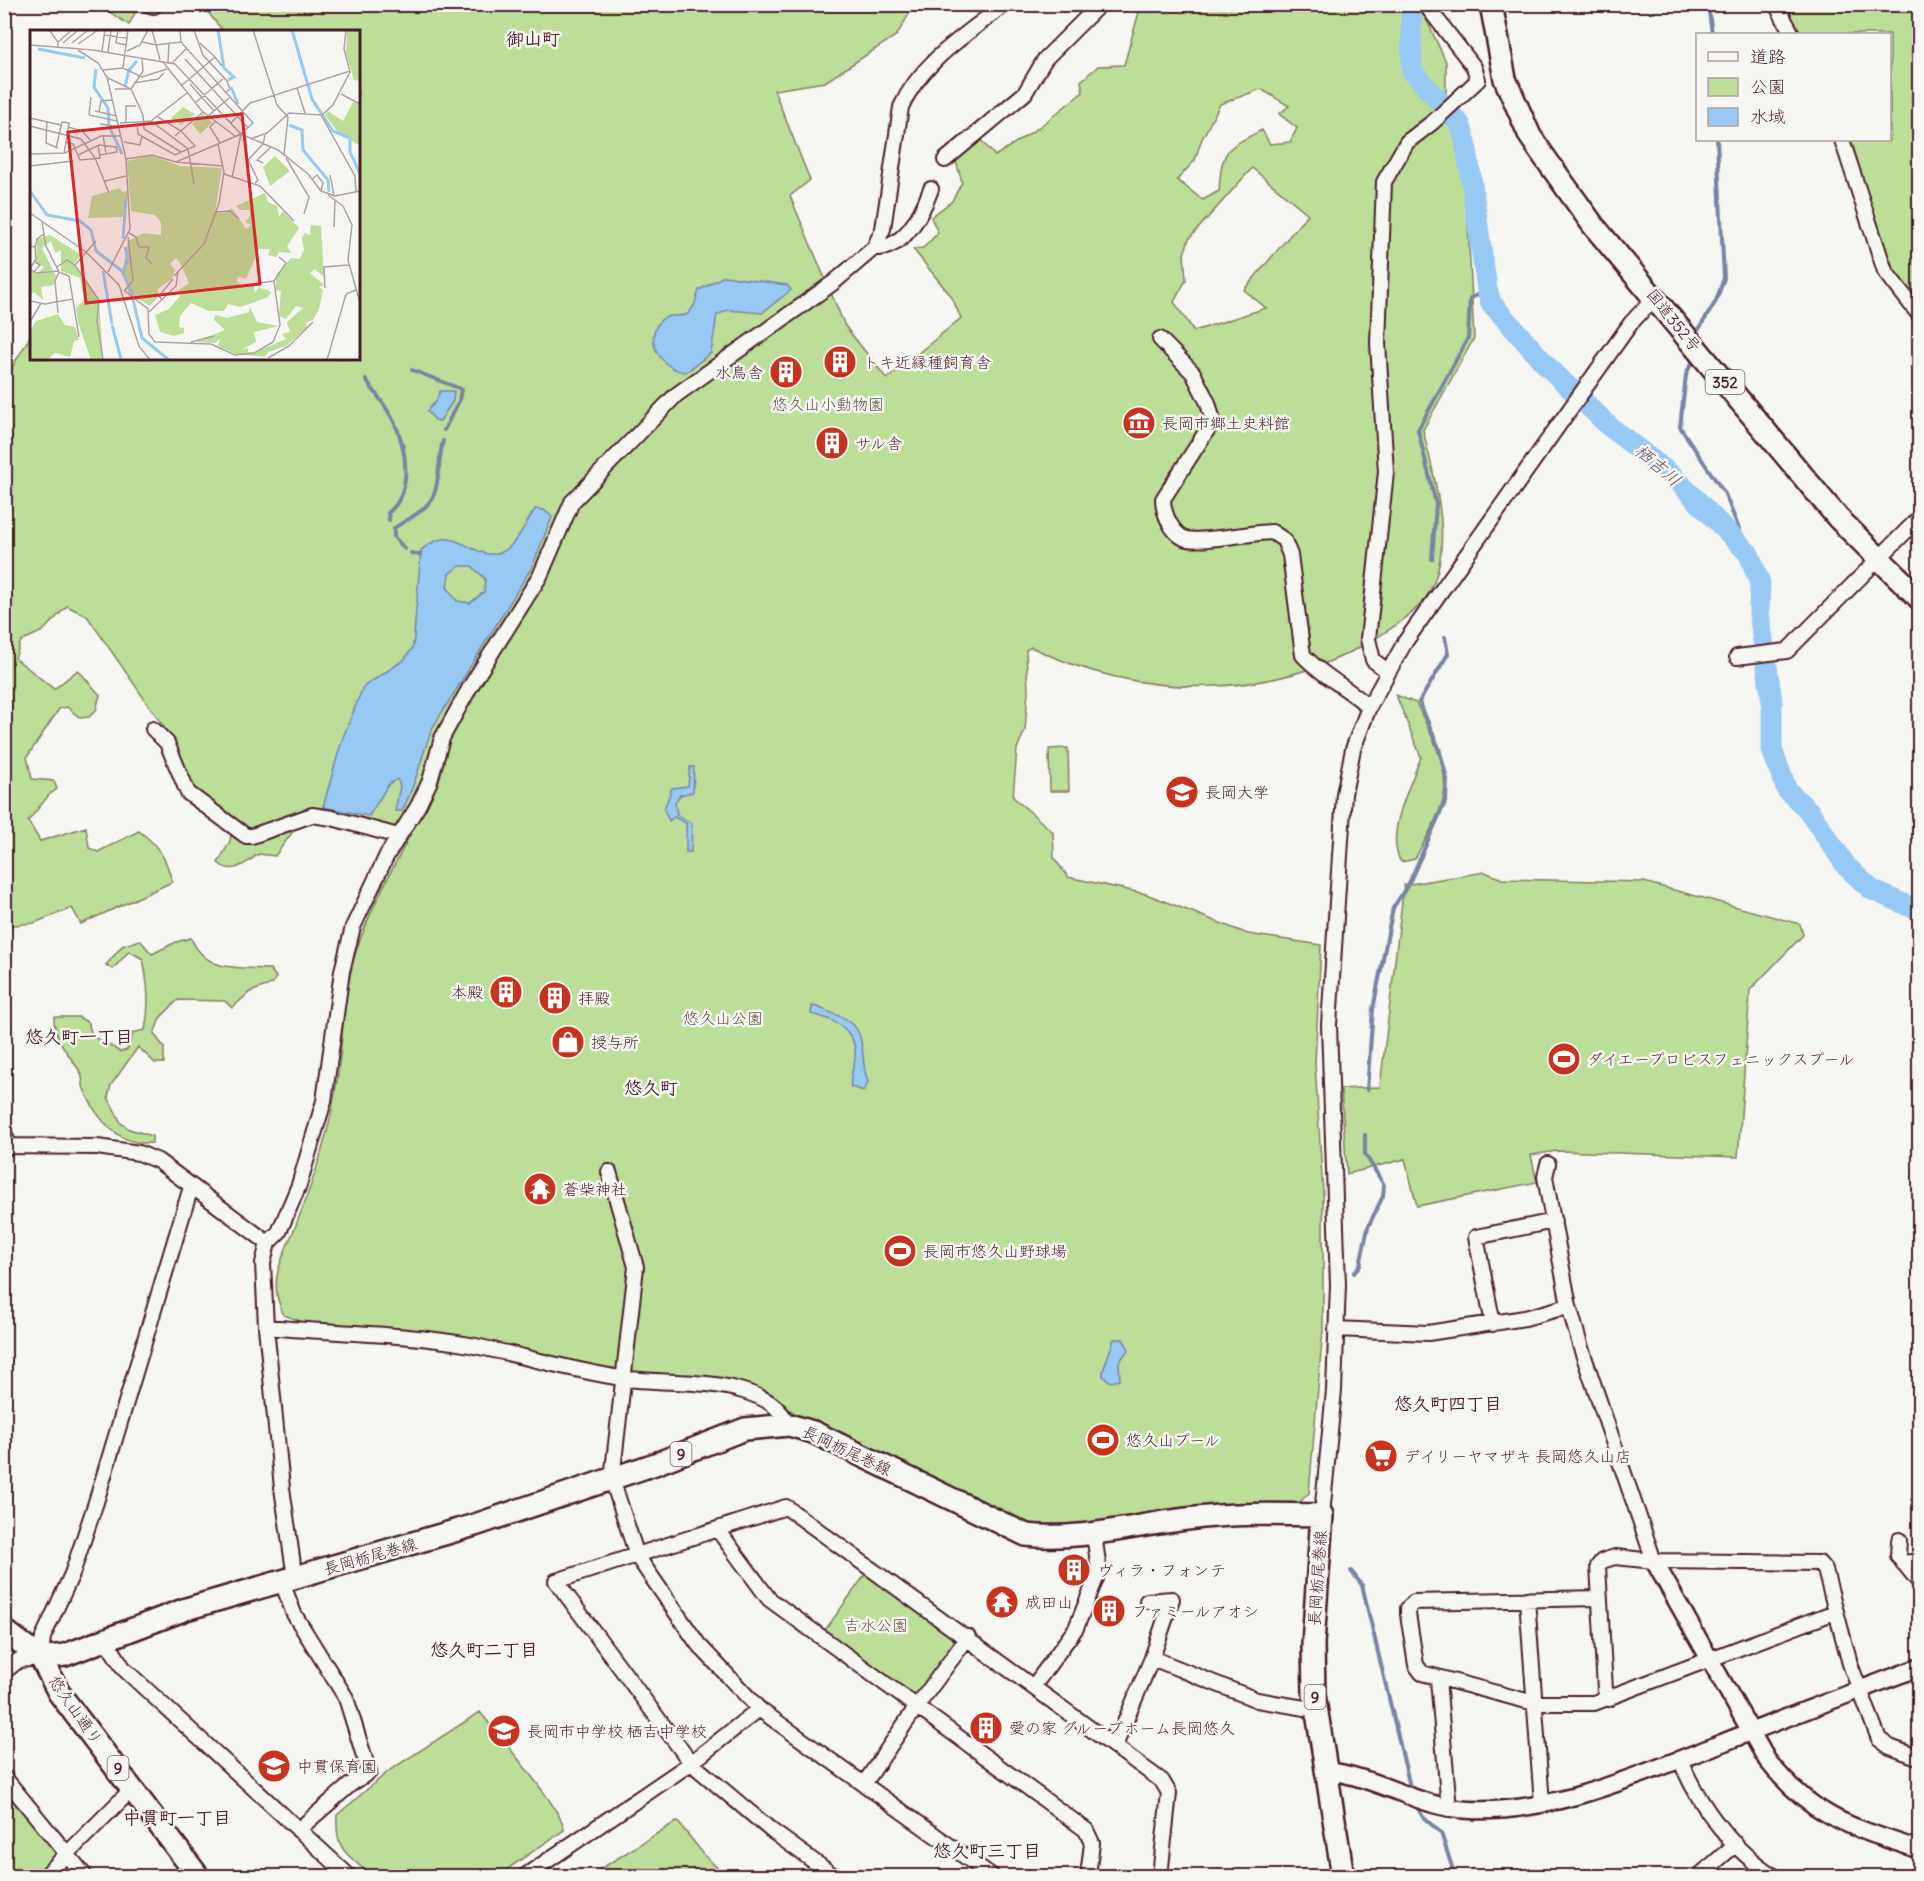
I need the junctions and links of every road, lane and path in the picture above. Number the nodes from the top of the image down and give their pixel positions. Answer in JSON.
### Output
{"nodes":[{"id":1,"x":1005,"y":4,"type":"edge"},
{"id":2,"x":1100,"y":4,"type":"edge"},
{"id":3,"x":1425,"y":4,"type":"edge"},
{"id":4,"x":1491,"y":4,"type":"edge"},
{"id":5,"x":1776,"y":4,"type":"edge"},
{"id":6,"x":1791,"y":33,"type":"edge"},
{"id":7,"x":1505,"y":79,"type":"junction"},
{"id":8,"x":1478,"y":80,"type":"junction"},
{"id":9,"x":1842,"y":141,"type":"edge"},
{"id":10,"x":945,"y":160,"type":"dead end"},
{"id":11,"x":931,"y":189,"type":"dead end"},
{"id":12,"x":874,"y":248,"type":"junction"},
{"id":13,"x":1655,"y":297,"type":"junction"},
{"id":14,"x":1920,"y":316,"type":"edge"},
{"id":15,"x":1160,"y":339,"type":"dead end"},
{"id":16,"x":1920,"y":517,"type":"edge"},
{"id":17,"x":1879,"y":560,"type":"junction"},
{"id":18,"x":1920,"y":599,"type":"edge"},
{"id":19,"x":1737,"y":657,"type":"dead end"},
{"id":20,"x":1387,"y":670,"type":"junction"},
{"id":21,"x":1369,"y":707,"type":"junction"},
{"id":22,"x":153,"y":729,"type":"dead end"},
{"id":23,"x":398,"y":836,"type":"junction"},
{"id":24,"x":4,"y":1133,"type":"edge"},
{"id":25,"x":7,"y":1147,"type":"edge"},
{"id":26,"x":1548,"y":1164,"type":"dead end"},
{"id":27,"x":609,"y":1172,"type":"dead end"},
{"id":28,"x":191,"y":1187,"type":"junction"},
{"id":29,"x":1554,"y":1221,"type":"junction"},
{"id":30,"x":268,"y":1243,"type":"junction"},
{"id":31,"x":1569,"y":1306,"type":"junction"},
{"id":32,"x":1493,"y":1324,"type":"junction"},
{"id":33,"x":266,"y":1327,"type":"junction"},
{"id":34,"x":1336,"y":1329,"type":"junction"},
{"id":35,"x":624,"y":1378,"type":"junction"},
{"id":36,"x":789,"y":1425,"type":"junction"},
{"id":37,"x":612,"y":1479,"type":"junction"},
{"id":38,"x":1322,"y":1515,"type":"junction"},
{"id":39,"x":718,"y":1530,"type":"junction"},
{"id":40,"x":1094,"y":1533,"type":"junction"},
{"id":41,"x":1899,"y":1540,"type":"dead end"},
{"id":42,"x":637,"y":1556,"type":"junction"},
{"id":43,"x":1654,"y":1561,"type":"junction"},
{"id":44,"x":1920,"y":1561,"type":"edge"},
{"id":45,"x":1903,"y":1563,"type":"junction"},
{"id":46,"x":288,"y":1580,"type":"junction"},
{"id":47,"x":1920,"y":1583,"type":"edge"},
{"id":48,"x":1600,"y":1598,"type":"junction"},
{"id":49,"x":1527,"y":1599,"type":"junction"},
{"id":50,"x":1147,"y":1601,"type":"dead end"},
{"id":51,"x":1835,"y":1612,"type":"junction"},
{"id":52,"x":4,"y":1629,"type":"edge"},
{"id":53,"x":968,"y":1637,"type":"junction"},
{"id":54,"x":106,"y":1640,"type":"junction"},
{"id":55,"x":41,"y":1658,"type":"junction"},
{"id":56,"x":1152,"y":1658,"type":"junction"},
{"id":57,"x":1710,"y":1660,"type":"junction"},
{"id":58,"x":1920,"y":1667,"type":"edge"},
{"id":59,"x":4,"y":1672,"type":"edge"},
{"id":60,"x":1438,"y":1678,"type":"junction"},
{"id":61,"x":1033,"y":1687,"type":"junction"},
{"id":62,"x":1858,"y":1690,"type":"junction"},
{"id":63,"x":1609,"y":1699,"type":"junction"},
{"id":64,"x":1534,"y":1703,"type":"junction"},
{"id":65,"x":917,"y":1706,"type":"junction"},
{"id":66,"x":759,"y":1709,"type":"junction"},
{"id":67,"x":1317,"y":1710,"type":"junction"},
{"id":68,"x":1751,"y":1731,"type":"junction"},
{"id":69,"x":1115,"y":1746,"type":"junction"},
{"id":70,"x":1920,"y":1758,"type":"edge"},
{"id":71,"x":1680,"y":1759,"type":"junction"},
{"id":72,"x":691,"y":1763,"type":"junction"},
{"id":73,"x":1326,"y":1771,"type":"junction"},
{"id":74,"x":4,"y":1777,"type":"edge"},
{"id":75,"x":864,"y":1784,"type":"junction"},
{"id":76,"x":133,"y":1788,"type":"junction"},
{"id":77,"x":1542,"y":1804,"type":"junction"},
{"id":78,"x":1449,"y":1809,"type":"junction"},
{"id":79,"x":298,"y":1830,"type":"junction"},
{"id":80,"x":1736,"y":1844,"type":"junction"},
{"id":81,"x":1920,"y":1850,"type":"edge"},
{"id":82,"x":68,"y":1852,"type":"junction"},
{"id":83,"x":45,"y":1876,"type":"edge"},
{"id":84,"x":85,"y":1876,"type":"edge"},
{"id":85,"x":198,"y":1876,"type":"edge"},
{"id":86,"x":349,"y":1876,"type":"edge"},
{"id":87,"x":525,"y":1876,"type":"edge"},
{"id":88,"x":834,"y":1876,"type":"edge"},
{"id":89,"x":992,"y":1876,"type":"edge"},
{"id":90,"x":1088,"y":1876,"type":"edge"},
{"id":91,"x":1160,"y":1876,"type":"edge"},
{"id":92,"x":1342,"y":1876,"type":"edge"},
{"id":93,"x":1700,"y":1876,"type":"edge"},
{"id":94,"x":1774,"y":1876,"type":"edge"}],
"edges":[{"from":1,"to":12,"type":"street"},
{"from":2,"to":10,"type":"street"},
{"from":3,"to":8,"type":"street"},
{"from":4,"to":7,"type":"main road","name":"国道352号","number":"352"},
{"from":5,"to":6,"type":"street"},
{"from":7,"to":8,"type":"street"},
{"from":7,"to":13,"type":"main road","name":"国道352号","number":"352"},
{"from":8,"to":20,"type":"street"},
{"from":9,"to":14,"type":"street"},
{"from":11,"to":12,"type":"street"},
{"from":12,"to":23,"type":"street"},
{"from":13,"to":17,"type":"main road","name":"国道352号","number":"352"},
{"from":13,"to":20,"type":"street"},
{"from":15,"to":21,"type":"street"},
{"from":16,"to":17,"type":"street"},
{"from":17,"to":18,"type":"main road","name":"国道352号","number":"352"},
{"from":17,"to":19,"type":"street"},
{"from":20,"to":21,"type":"street"},
{"from":21,"to":34,"type":"street"},
{"from":22,"to":23,"type":"street"},
{"from":23,"to":30,"type":"street"},
{"from":24,"to":25,"type":"street"},
{"from":25,"to":28,"type":"street"},
{"from":26,"to":29,"type":"street"},
{"from":27,"to":35,"type":"street"},
{"from":28,"to":30,"type":"street"},
{"from":28,"to":55,"type":"street"},
{"from":29,"to":31,"type":"street"},
{"from":29,"to":32,"type":"street"},
{"from":30,"to":33,"type":"street"},
{"from":31,"to":32,"type":"street"},
{"from":31,"to":43,"type":"street"},
{"from":32,"to":34,"type":"street"},
{"from":33,"to":35,"type":"street"},
{"from":33,"to":46,"type":"street"},
{"from":34,"to":38,"type":"street"},
{"from":35,"to":36,"type":"street"},
{"from":35,"to":37,"type":"street"},
{"from":36,"to":37,"type":"main road","name":"長岡栃尾巻線","number":"9"},
{"from":36,"to":40,"type":"main road","name":"長岡栃尾巻線","number":"9"},
{"from":37,"to":42,"type":"street"},
{"from":37,"to":46,"type":"main road","name":"長岡栃尾巻線","number":"9"},
{"from":38,"to":40,"type":"main road","name":"長岡栃尾巻線","number":"9"},
{"from":38,"to":67,"type":"main road","name":"長岡栃尾巻線","number":"9"},
{"from":39,"to":42,"type":"street"},
{"from":39,"to":53,"type":"street"},
{"from":39,"to":65,"type":"street"},
{"from":40,"to":61,"type":"street"},
{"from":41,"to":45,"type":"street"},
{"from":42,"to":66,"type":"street"},
{"from":42,"to":72,"type":"street"},
{"from":43,"to":48,"type":"street"},
{"from":43,"to":51,"type":"street"},
{"from":43,"to":57,"type":"street"},
{"from":44,"to":45,"type":"street"},
{"from":45,"to":47,"type":"street"},
{"from":46,"to":54,"type":"main road","name":"長岡栃尾巻線","number":"9"},
{"from":46,"to":79,"type":"street"},
{"from":48,"to":49,"type":"street"},
{"from":48,"to":63,"type":"street"},
{"from":49,"to":60,"type":"street"},
{"from":49,"to":64,"type":"street"},
{"from":50,"to":56,"type":"street"},
{"from":51,"to":57,"type":"street"},
{"from":51,"to":62,"type":"street"},
{"from":52,"to":55,"type":"main road","number":"9"},
{"from":53,"to":61,"type":"street"},
{"from":53,"to":65,"type":"street"},
{"from":54,"to":55,"type":"main road","name":"長岡栃尾巻線","number":"9"},
{"from":54,"to":79,"type":"street"},
{"from":55,"to":59,"type":"street"},
{"from":55,"to":76,"type":"main road","name":"悠久山通り","number":"9"},
{"from":56,"to":67,"type":"street"},
{"from":56,"to":69,"type":"street"},
{"from":57,"to":63,"type":"street"},
{"from":57,"to":68,"type":"street"},
{"from":58,"to":62,"type":"street"},
{"from":60,"to":64,"type":"street"},
{"from":60,"to":78,"type":"street"},
{"from":61,"to":69,"type":"street"},
{"from":62,"to":68,"type":"street"},
{"from":62,"to":70,"type":"street"},
{"from":63,"to":64,"type":"street"},
{"from":64,"to":77,"type":"street"},
{"from":65,"to":75,"type":"street"},
{"from":65,"to":90,"type":"street"},
{"from":66,"to":72,"type":"street"},
{"from":66,"to":75,"type":"street"},
{"from":67,"to":73,"type":"main road","name":"長岡栃尾巻線","number":"9"},
{"from":68,"to":71,"type":"street"},
{"from":68,"to":81,"type":"street"},
{"from":69,"to":91,"type":"street"},
{"from":71,"to":77,"type":"street"},
{"from":71,"to":80,"type":"street"},
{"from":72,"to":87,"type":"street"},
{"from":72,"to":88,"type":"street"},
{"from":73,"to":78,"type":"street"},
{"from":73,"to":92,"type":"main road","name":"長岡栃尾巻線","number":"9"},
{"from":74,"to":82,"type":"street"},
{"from":75,"to":89,"type":"street"},
{"from":76,"to":82,"type":"street"},
{"from":76,"to":85,"type":"main road","name":"悠久山通り","number":"9"},
{"from":77,"to":78,"type":"street"},
{"from":79,"to":86,"type":"street"},
{"from":80,"to":93,"type":"street"},
{"from":80,"to":94,"type":"street"},
{"from":82,"to":83,"type":"street"},
{"from":82,"to":84,"type":"street"}]}
